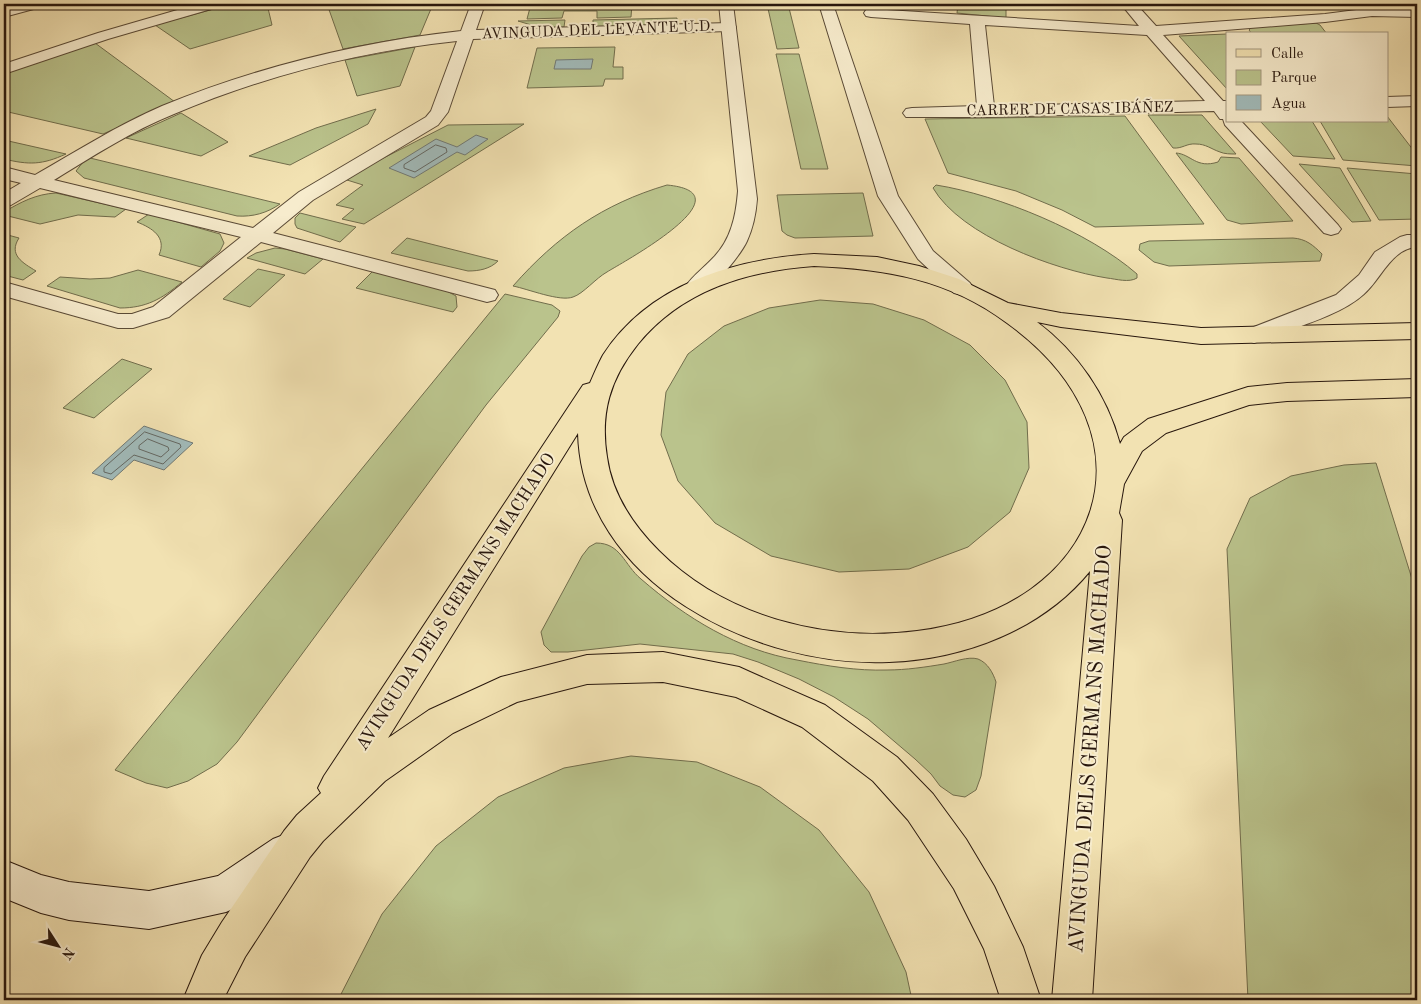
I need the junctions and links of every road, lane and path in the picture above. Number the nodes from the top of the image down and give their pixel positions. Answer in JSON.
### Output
{"nodes":[{"id":1,"x":36,"y":4,"type":"edge"},
{"id":2,"x":213,"y":4,"type":"edge"},
{"id":3,"x":478,"y":4,"type":"edge"},
{"id":4,"x":726,"y":4,"type":"edge"},
{"id":5,"x":826,"y":4,"type":"edge"},
{"id":6,"x":1014,"y":4,"type":"edge"},
{"id":7,"x":1128,"y":4,"type":"edge"},
{"id":8,"x":1315,"y":4,"type":"edge"},
{"id":9,"x":1412,"y":4,"type":"edge"},
{"id":10,"x":1417,"y":8,"type":"edge"},
{"id":11,"x":4,"y":13,"type":"edge"},
{"id":12,"x":871,"y":13,"type":"dead end"},
{"id":13,"x":1417,"y":13,"type":"edge"},
{"id":14,"x":1325,"y":18,"type":"junction"},
{"id":15,"x":977,"y":20,"type":"junction"},
{"id":16,"x":1013,"y":22,"type":"junction"},
{"id":17,"x":729,"y":28,"type":"junction"},
{"id":18,"x":1240,"y":29,"type":"edge"},
{"id":19,"x":1152,"y":31,"type":"junction"},
{"id":20,"x":1335,"y":32,"type":"edge"},
{"id":21,"x":468,"y":35,"type":"junction"},
{"id":22,"x":4,"y":69,"type":"edge"},
{"id":23,"x":1417,"y":101,"type":"edge"},
{"id":24,"x":1388,"y":102,"type":"edge"},
{"id":25,"x":1224,"y":109,"type":"edge"},
{"id":26,"x":986,"y":112,"type":"junction"},
{"id":27,"x":912,"y":114,"type":"dead end"},
{"id":28,"x":1232,"y":122,"type":"edge"},
{"id":29,"x":4,"y":173,"type":"edge"},
{"id":30,"x":36,"y":181,"type":"junction"},
{"id":31,"x":4,"y":201,"type":"edge"},
{"id":32,"x":1331,"y":230,"type":"dead end"},
{"id":33,"x":257,"y":235,"type":"junction"},
{"id":34,"x":1417,"y":241,"type":"edge"},
{"id":35,"x":697,"y":286,"type":"junction"},
{"id":36,"x":962,"y":288,"type":"junction"},
{"id":37,"x":4,"y":289,"type":"edge"},
{"id":38,"x":487,"y":295,"type":"dead end"},
{"id":39,"x":997,"y":305,"type":"junction"},
{"id":40,"x":1417,"y":331,"type":"edge"},
{"id":41,"x":1254,"y":335,"type":"junction"},
{"id":42,"x":601,"y":378,"type":"junction"},
{"id":43,"x":1417,"y":388,"type":"edge"},
{"id":44,"x":1111,"y":490,"type":"junction"},
{"id":45,"x":304,"y":835,"type":"junction"},
{"id":46,"x":4,"y":879,"type":"edge"},
{"id":47,"x":203,"y":1000,"type":"edge"},
{"id":48,"x":1021,"y":1000,"type":"edge"},
{"id":49,"x":1072,"y":1000,"type":"edge"}],
"edges":[{"from":1,"to":11,"type":"street"},
{"from":2,"to":22,"type":"street"},
{"from":3,"to":21,"type":"street"},
{"from":4,"to":17,"type":"street","name":"AVINGUDA DEL LEVANTE U.D."},
{"from":5,"to":36,"type":"street"},
{"from":6,"to":16,"type":"street"},
{"from":7,"to":19,"type":"street"},
{"from":8,"to":14,"type":"street"},
{"from":9,"to":10,"type":"street"},
{"from":12,"to":15,"type":"street"},
{"from":13,"to":14,"type":"street"},
{"from":14,"to":18,"type":"street"},
{"from":14,"to":20,"type":"street"},
{"from":15,"to":16,"type":"street"},
{"from":15,"to":26,"type":"street"},
{"from":16,"to":19,"type":"street"},
{"from":17,"to":21,"type":"street","name":"AVINGUDA DEL LEVANTE U.D."},
{"from":17,"to":35,"type":"street","name":"AVINGUDA DEL LEVANTE U.D."},
{"from":18,"to":19,"type":"street"},
{"from":19,"to":25,"type":"street"},
{"from":21,"to":30,"type":"street","name":"AVINGUDA DEL LEVANTE U.D."},
{"from":21,"to":33,"type":"street"},
{"from":23,"to":24,"type":"street"},
{"from":25,"to":26,"type":"street","name":"CARRER DE CASAS IBÁÑEZ"},
{"from":26,"to":27,"type":"street","name":"CARRER DE CASAS IBÁÑEZ"},
{"from":28,"to":32,"type":"street"},
{"from":29,"to":30,"type":"street"},
{"from":30,"to":31,"type":"street","name":"AVINGUDA DEL LEVANTE U.D."},
{"from":30,"to":33,"type":"street"},
{"from":33,"to":37,"type":"street"},
{"from":33,"to":38,"type":"street"},
{"from":34,"to":41,"type":"street"},
{"from":35,"to":36,"type":"main road"},
{"from":35,"to":42,"type":"main road"},
{"from":36,"to":39,"type":"main road"},
{"from":39,"to":41,"type":"main road"},
{"from":39,"to":44,"type":"main road"},
{"from":40,"to":41,"type":"main road"},
{"from":42,"to":44,"type":"main road"},
{"from":42,"to":45,"type":"main road","name":"AVINGUDA DELS GERMANS MACHADO"},
{"from":43,"to":44,"type":"main road","name":"AVINGUDA DELS GERMANS MACHADO"},
{"from":44,"to":49,"type":"main road","name":"AVINGUDA DELS GERMANS MACHADO"},
{"from":45,"to":46,"type":"street"},
{"from":45,"to":47,"type":"main road"},
{"from":45,"to":48,"type":"main road"}]}
